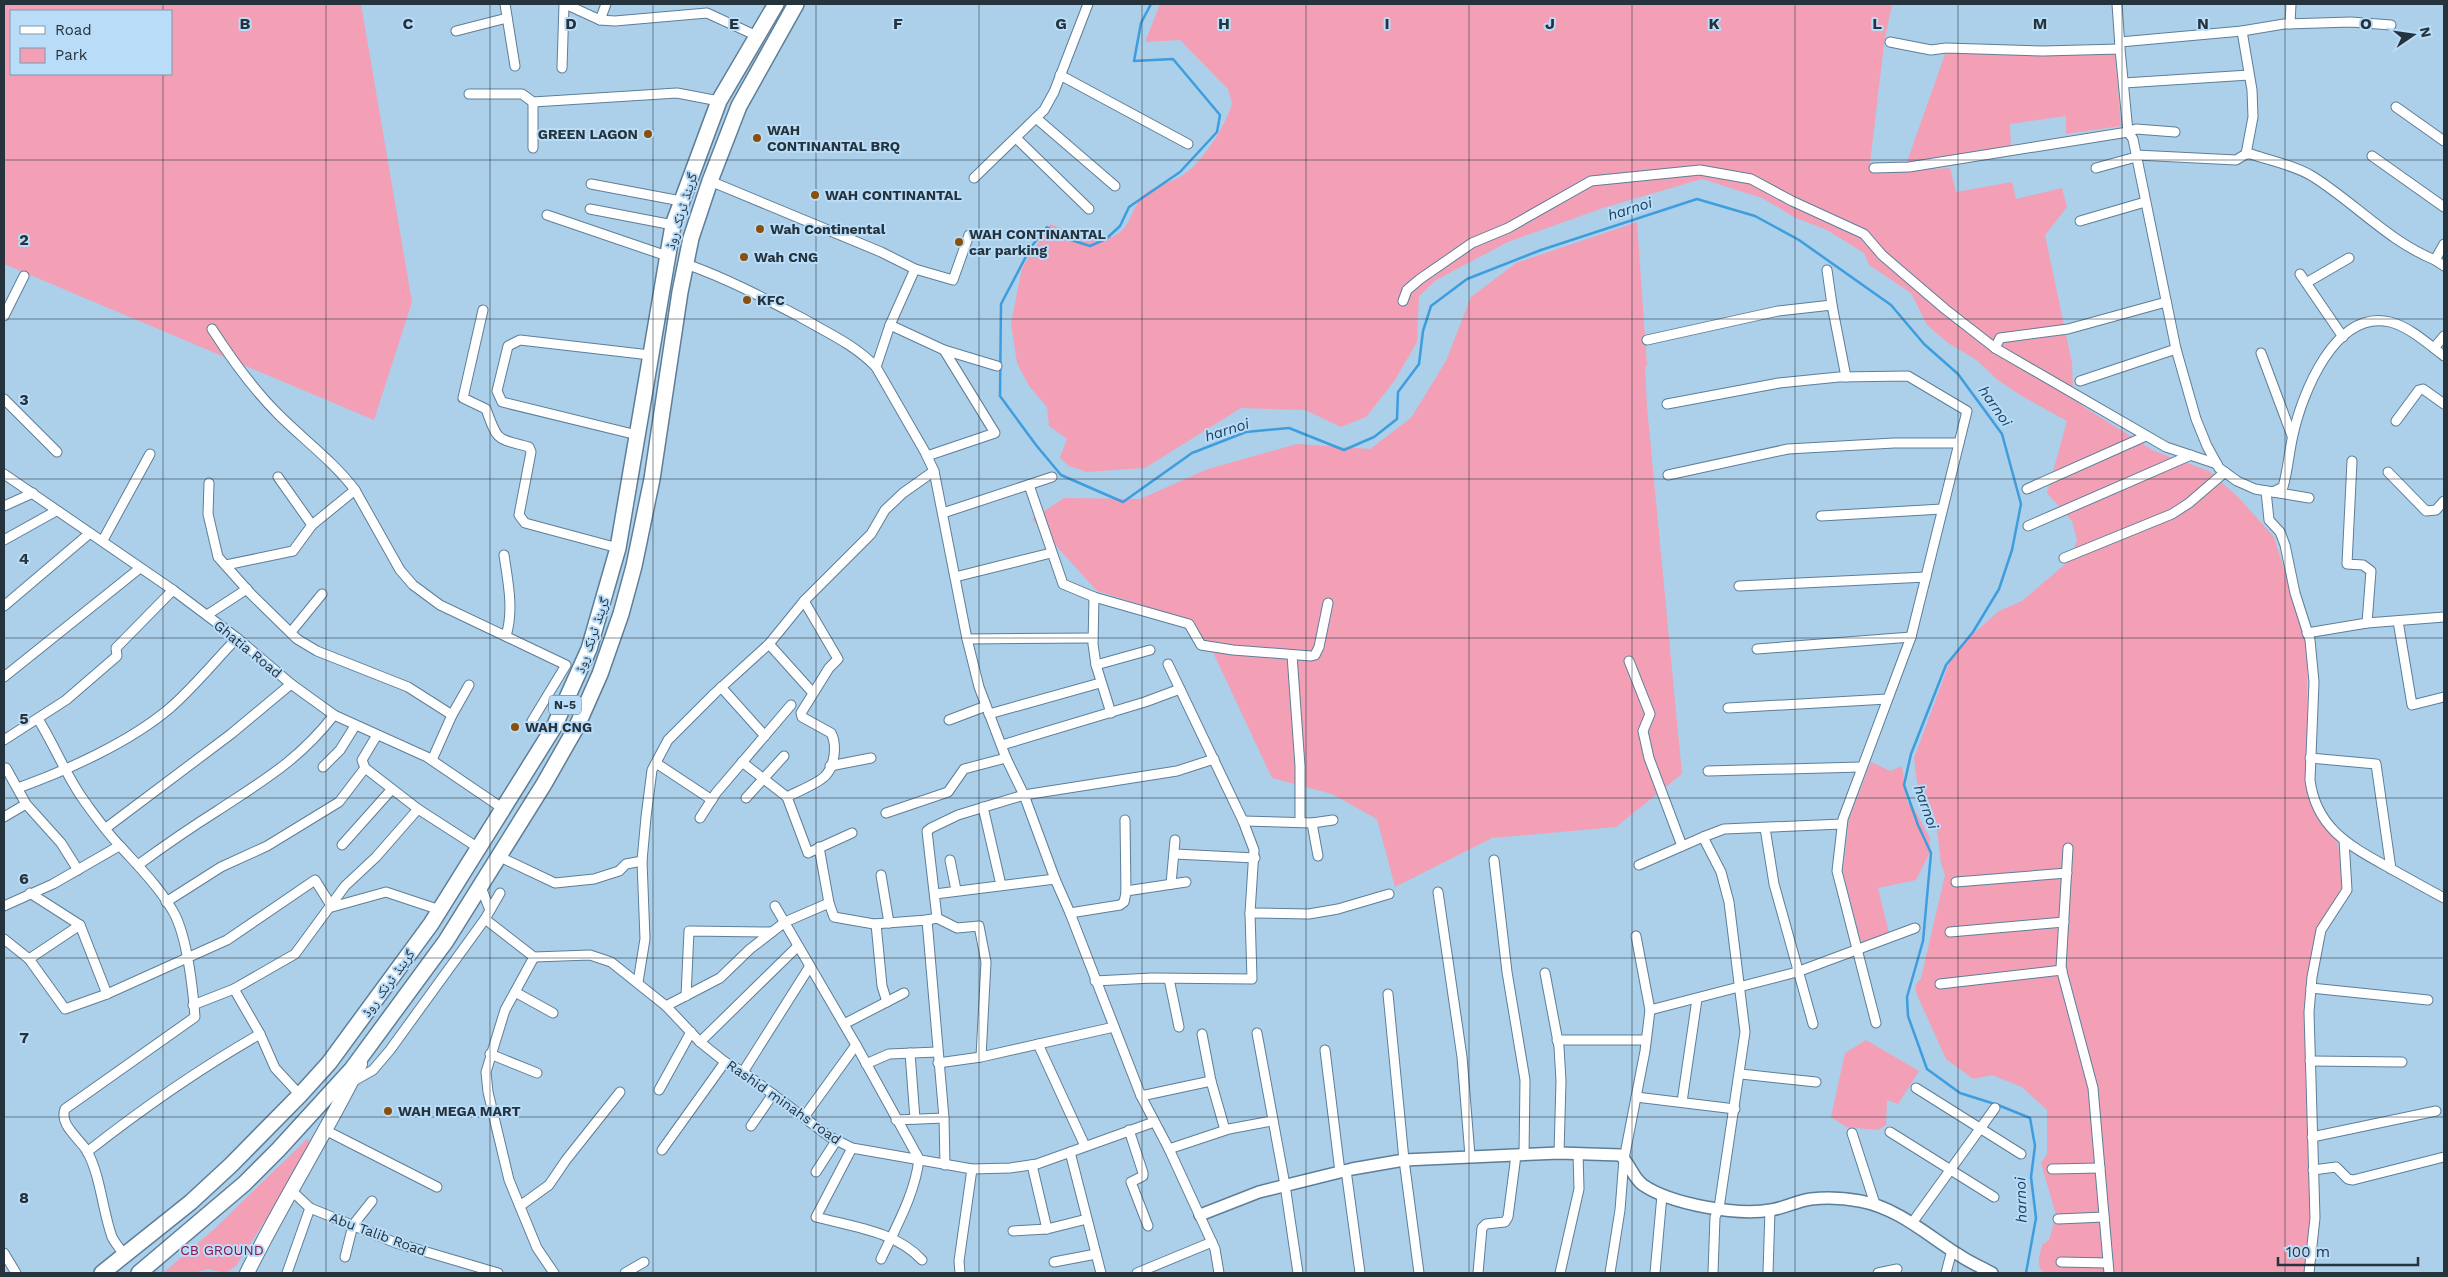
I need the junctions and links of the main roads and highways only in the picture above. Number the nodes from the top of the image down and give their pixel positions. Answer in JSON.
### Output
{"nodes":[{"id":1,"x":776,"y":4,"type":"edge"},
{"id":2,"x":796,"y":4,"type":"edge"},
{"id":3,"x":672,"y":230,"type":"junction"},
{"id":4,"x":691,"y":238,"type":"junction"},
{"id":5,"x":367,"y":1049,"type":"junction"},
{"id":6,"x":102,"y":1273,"type":"edge"},
{"id":7,"x":139,"y":1273,"type":"edge"},
{"id":8,"x":247,"y":1273,"type":"edge"}],
"edges":[{"from":1,"to":3,"type":"highway","name":"گرینڈ ٹرنک روڈ","number":"N-5"},
{"from":2,"to":4,"type":"highway","name":"گرینڈ ٹرنک روڈ","number":"N-5"},
{"from":3,"to":4,"type":"highway"},
{"from":3,"to":6,"type":"highway","name":"گرینڈ ٹرنک روڈ","number":"N-5"},
{"from":4,"to":5,"type":"highway","name":"گرینڈ ٹرنک روڈ","number":"N-5"},
{"from":5,"to":7,"type":"highway","name":"گرینڈ ٹرنک روڈ","number":"N-5"},
{"from":5,"to":8,"type":"main road"}]}
